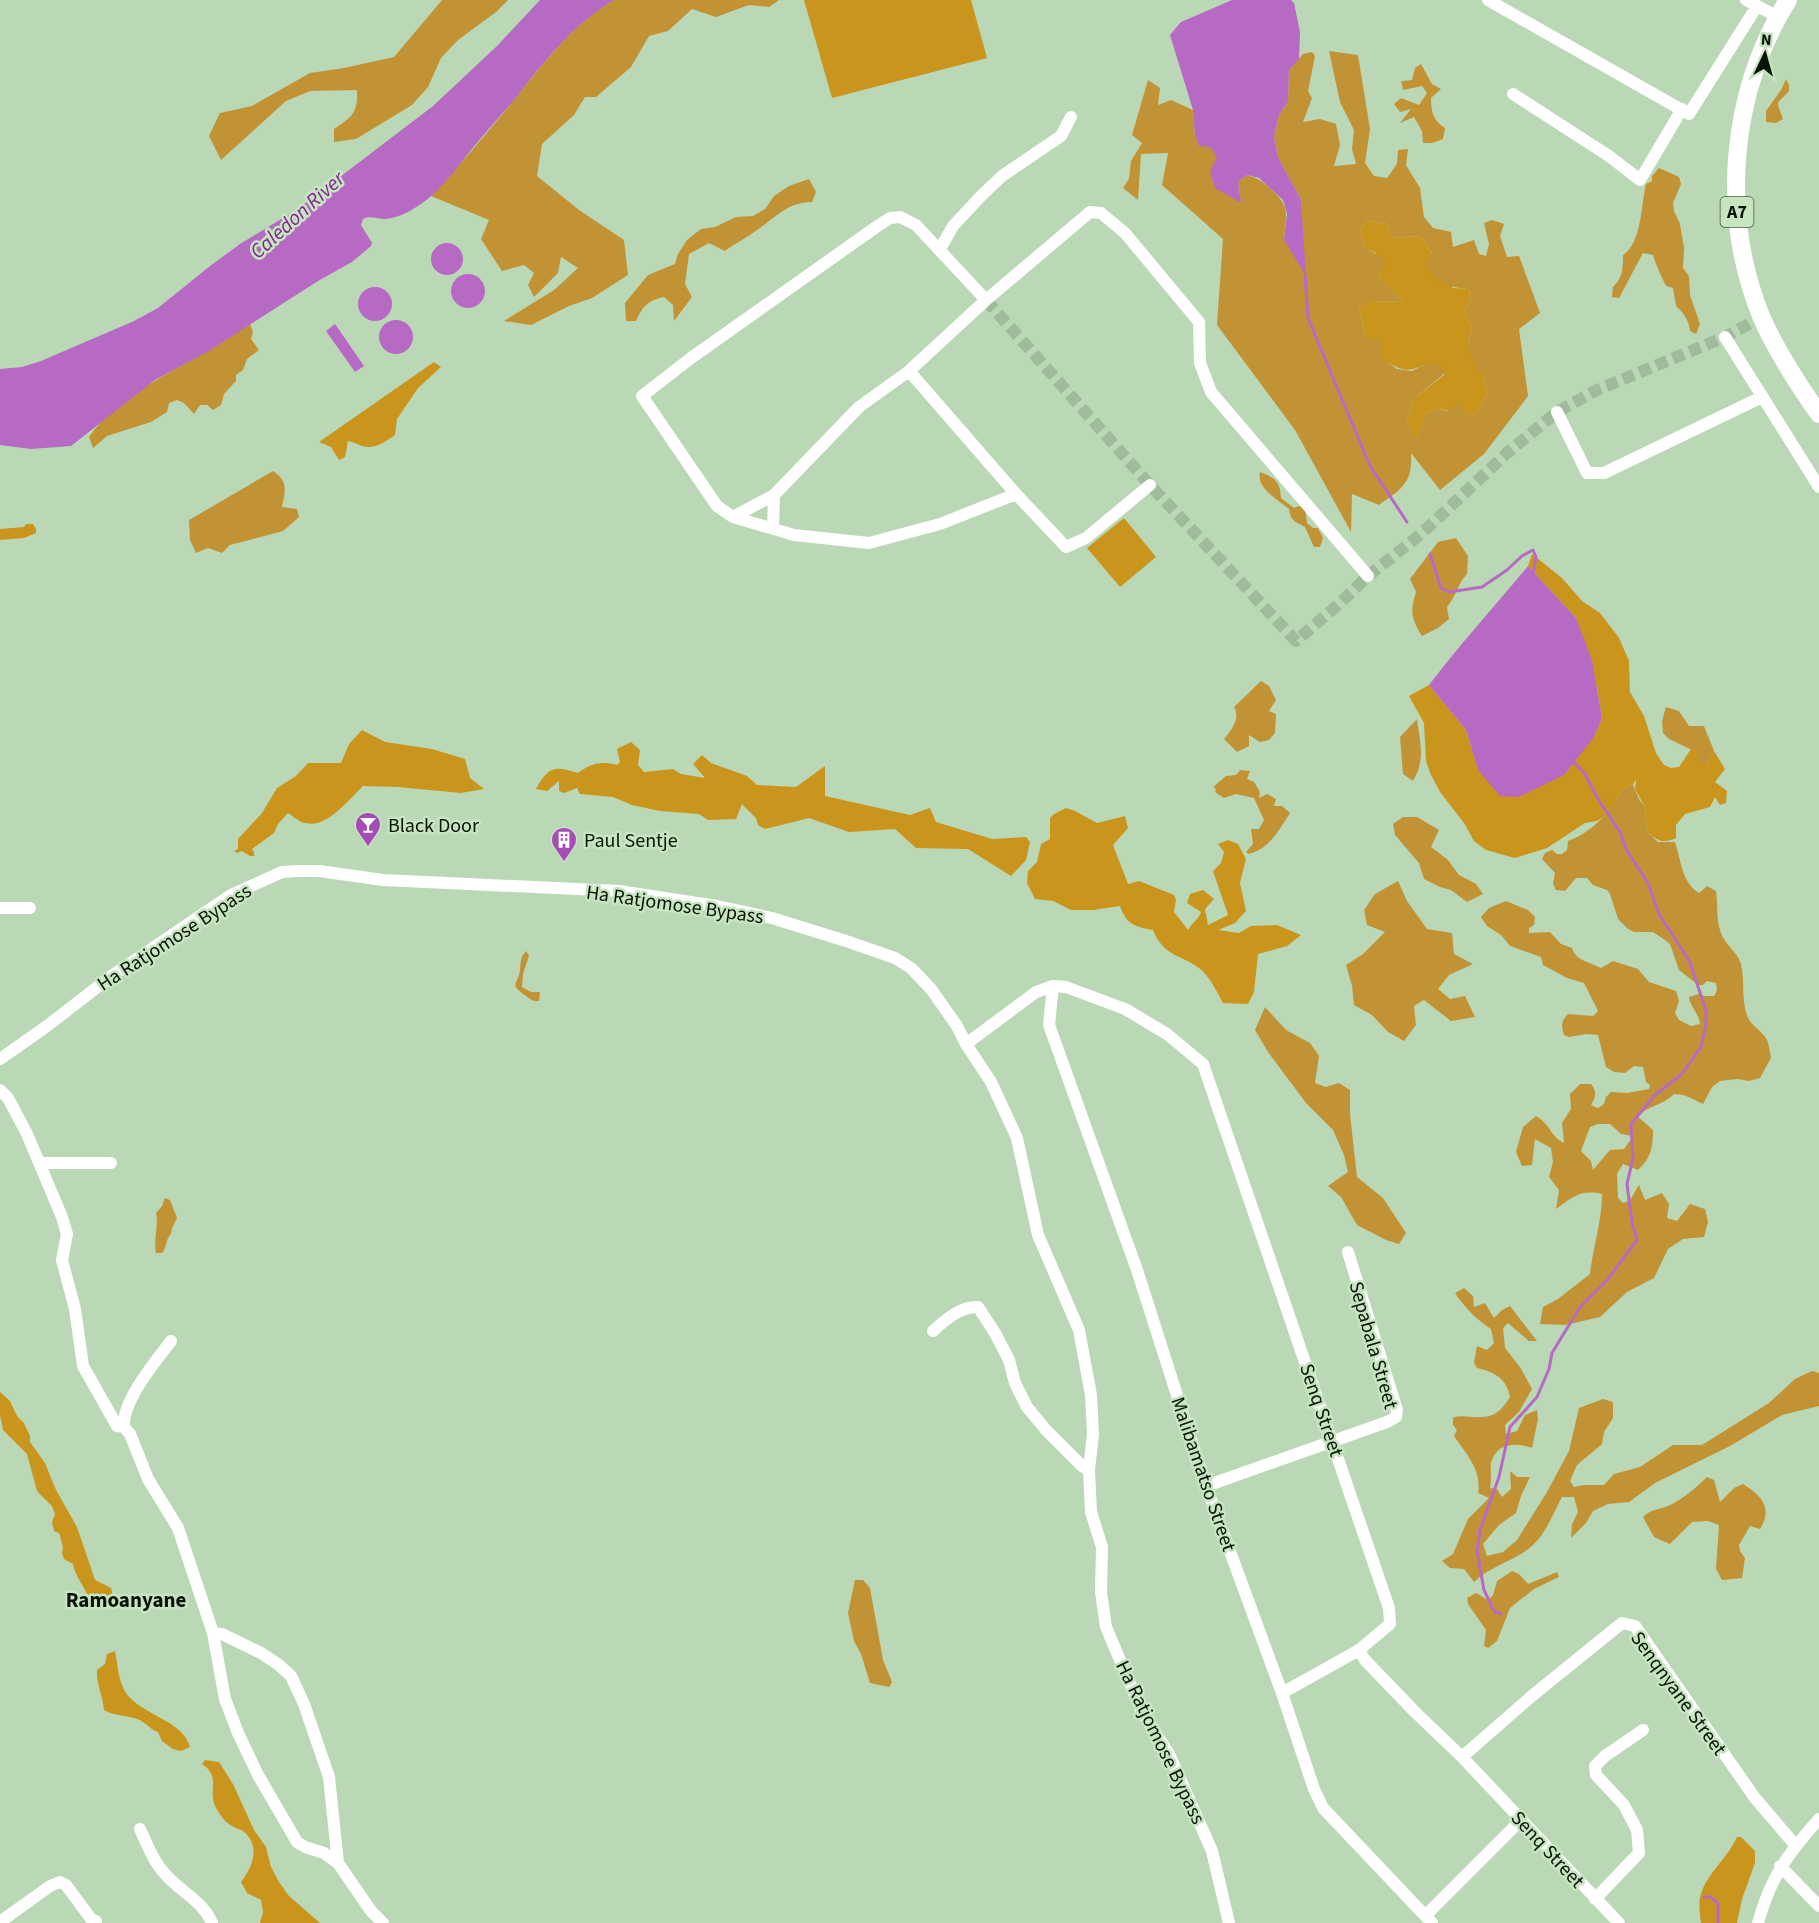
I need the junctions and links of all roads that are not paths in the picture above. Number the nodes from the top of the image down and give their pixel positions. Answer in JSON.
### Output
{"nodes":[{"id":1,"x":1488,"y":0,"type":"edge"},
{"id":2,"x":1788,"y":0,"type":"edge"},
{"id":3,"x":1752,"y":3,"type":"edge"},
{"id":4,"x":1778,"y":17,"type":"junction"},
{"id":5,"x":1513,"y":94,"type":"dead end"},
{"id":6,"x":1682,"y":110,"type":"junction"},
{"id":7,"x":1071,"y":117,"type":"dead end"},
{"id":8,"x":940,"y":249,"type":"junction"},
{"id":9,"x":986,"y":300,"type":"junction"},
{"id":10,"x":1725,"y":337,"type":"dead end"},
{"id":11,"x":909,"y":371,"type":"junction"},
{"id":12,"x":1762,"y":397,"type":"junction"},
{"id":13,"x":1557,"y":412,"type":"dead end"},
{"id":14,"x":1819,"y":414,"type":"edge"},
{"id":15,"x":1150,"y":485,"type":"dead end"},
{"id":16,"x":1819,"y":487,"type":"edge"},
{"id":17,"x":1016,"y":494,"type":"junction"},
{"id":18,"x":774,"y":495,"type":"junction"},
{"id":19,"x":733,"y":517,"type":"junction"},
{"id":20,"x":773,"y":529,"type":"junction"},
{"id":21,"x":1368,"y":576,"type":"dead end"},
{"id":22,"x":0,"y":908,"type":"edge"},
{"id":23,"x":30,"y":908,"type":"dead end"},
{"id":24,"x":1053,"y":986,"type":"junction"},
{"id":25,"x":966,"y":1044,"type":"junction"},
{"id":26,"x":0,"y":1059,"type":"edge"},
{"id":27,"x":0,"y":1090,"type":"edge"},
{"id":28,"x":39,"y":1163,"type":"junction"},
{"id":29,"x":111,"y":1163,"type":"dead end"},
{"id":30,"x":1347,"y":1252,"type":"dead end"},
{"id":31,"x":933,"y":1331,"type":"dead end"},
{"id":32,"x":171,"y":1341,"type":"dead end"},
{"id":33,"x":124,"y":1427,"type":"junction"},
{"id":34,"x":1332,"y":1442,"type":"junction"},
{"id":35,"x":1089,"y":1470,"type":"junction"},
{"id":36,"x":1206,"y":1486,"type":"junction"},
{"id":37,"x":213,"y":1633,"type":"junction"},
{"id":38,"x":1359,"y":1650,"type":"junction"},
{"id":39,"x":1282,"y":1693,"type":"junction"},
{"id":40,"x":1643,"y":1730,"type":"dead end"},
{"id":41,"x":1462,"y":1757,"type":"junction"},
{"id":42,"x":1819,"y":1819,"type":"edge"},
{"id":43,"x":1521,"y":1820,"type":"junction"},
{"id":44,"x":140,"y":1829,"type":"dead end"},
{"id":45,"x":1796,"y":1846,"type":"junction"},
{"id":46,"x":338,"y":1863,"type":"junction"},
{"id":47,"x":1780,"y":1866,"type":"junction"},
{"id":48,"x":1594,"y":1899,"type":"junction"},
{"id":49,"x":1819,"y":1906,"type":"edge"},
{"id":50,"x":1429,"y":1919,"type":"edge"},
{"id":51,"x":0,"y":1922,"type":"edge"},
{"id":52,"x":96,"y":1922,"type":"dead end"},
{"id":53,"x":212,"y":1923,"type":"edge"},
{"id":54,"x":383,"y":1923,"type":"edge"},
{"id":55,"x":1230,"y":1923,"type":"edge"},
{"id":56,"x":1619,"y":1923,"type":"edge"},
{"id":57,"x":1758,"y":1923,"type":"edge"}],
"edges":[{"from":1,"to":6,"type":"street"},
{"from":2,"to":4,"type":"main road","number":"A7"},
{"from":3,"to":4,"type":"street"},
{"from":3,"to":6,"type":"street"},
{"from":4,"to":14,"type":"main road","number":"A7"},
{"from":5,"to":6,"type":"street"},
{"from":7,"to":8,"type":"street"},
{"from":8,"to":9,"type":"street"},
{"from":8,"to":19,"type":"street"},
{"from":9,"to":11,"type":"street"},
{"from":9,"to":21,"type":"street"},
{"from":10,"to":12,"type":"street"},
{"from":11,"to":17,"type":"street"},
{"from":11,"to":18,"type":"street"},
{"from":12,"to":13,"type":"street"},
{"from":12,"to":16,"type":"street"},
{"from":15,"to":17,"type":"street"},
{"from":17,"to":20,"type":"street"},
{"from":18,"to":19,"type":"street"},
{"from":18,"to":20,"type":"street"},
{"from":19,"to":20,"type":"street"},
{"from":22,"to":23,"type":"street"},
{"from":24,"to":25,"type":"street"},
{"from":24,"to":34,"type":"street","name":"Senq Street"},
{"from":24,"to":36,"type":"street","name":"Malibamatso Street"},
{"from":25,"to":26,"type":"street","name":"Ha Ratjomose Bypass"},
{"from":25,"to":35,"type":"street","name":"Ha Ratjomose Bypass"},
{"from":27,"to":28,"type":"street"},
{"from":28,"to":29,"type":"street"},
{"from":28,"to":33,"type":"street"},
{"from":30,"to":34,"type":"street","name":"Sepabala Street"},
{"from":31,"to":35,"type":"street"},
{"from":32,"to":33,"type":"street"},
{"from":33,"to":37,"type":"street"},
{"from":34,"to":36,"type":"street","name":"Sepabala Street"},
{"from":34,"to":38,"type":"street","name":"Senq Street"},
{"from":35,"to":55,"type":"street","name":"Ha Ratjomose Bypass"},
{"from":36,"to":39,"type":"street","name":"Malibamatso Street"},
{"from":37,"to":46,"type":"street"},
{"from":37,"to":46,"type":"street"},
{"from":38,"to":39,"type":"street"},
{"from":38,"to":41,"type":"street","name":"Senq Street"},
{"from":39,"to":50,"type":"street","name":"Malibamatso Street"},
{"from":40,"to":48,"type":"street"},
{"from":41,"to":43,"type":"street","name":"Senq Street"},
{"from":41,"to":45,"type":"street","name":"Senqnyane Street"},
{"from":42,"to":45,"type":"street"},
{"from":43,"to":48,"type":"street","name":"Senq Street"},
{"from":43,"to":50,"type":"street"},
{"from":44,"to":53,"type":"street"},
{"from":45,"to":47,"type":"street"},
{"from":46,"to":54,"type":"street"},
{"from":47,"to":49,"type":"street"},
{"from":47,"to":57,"type":"street"},
{"from":48,"to":56,"type":"street","name":"Senq Street"},
{"from":51,"to":52,"type":"street"}]}
